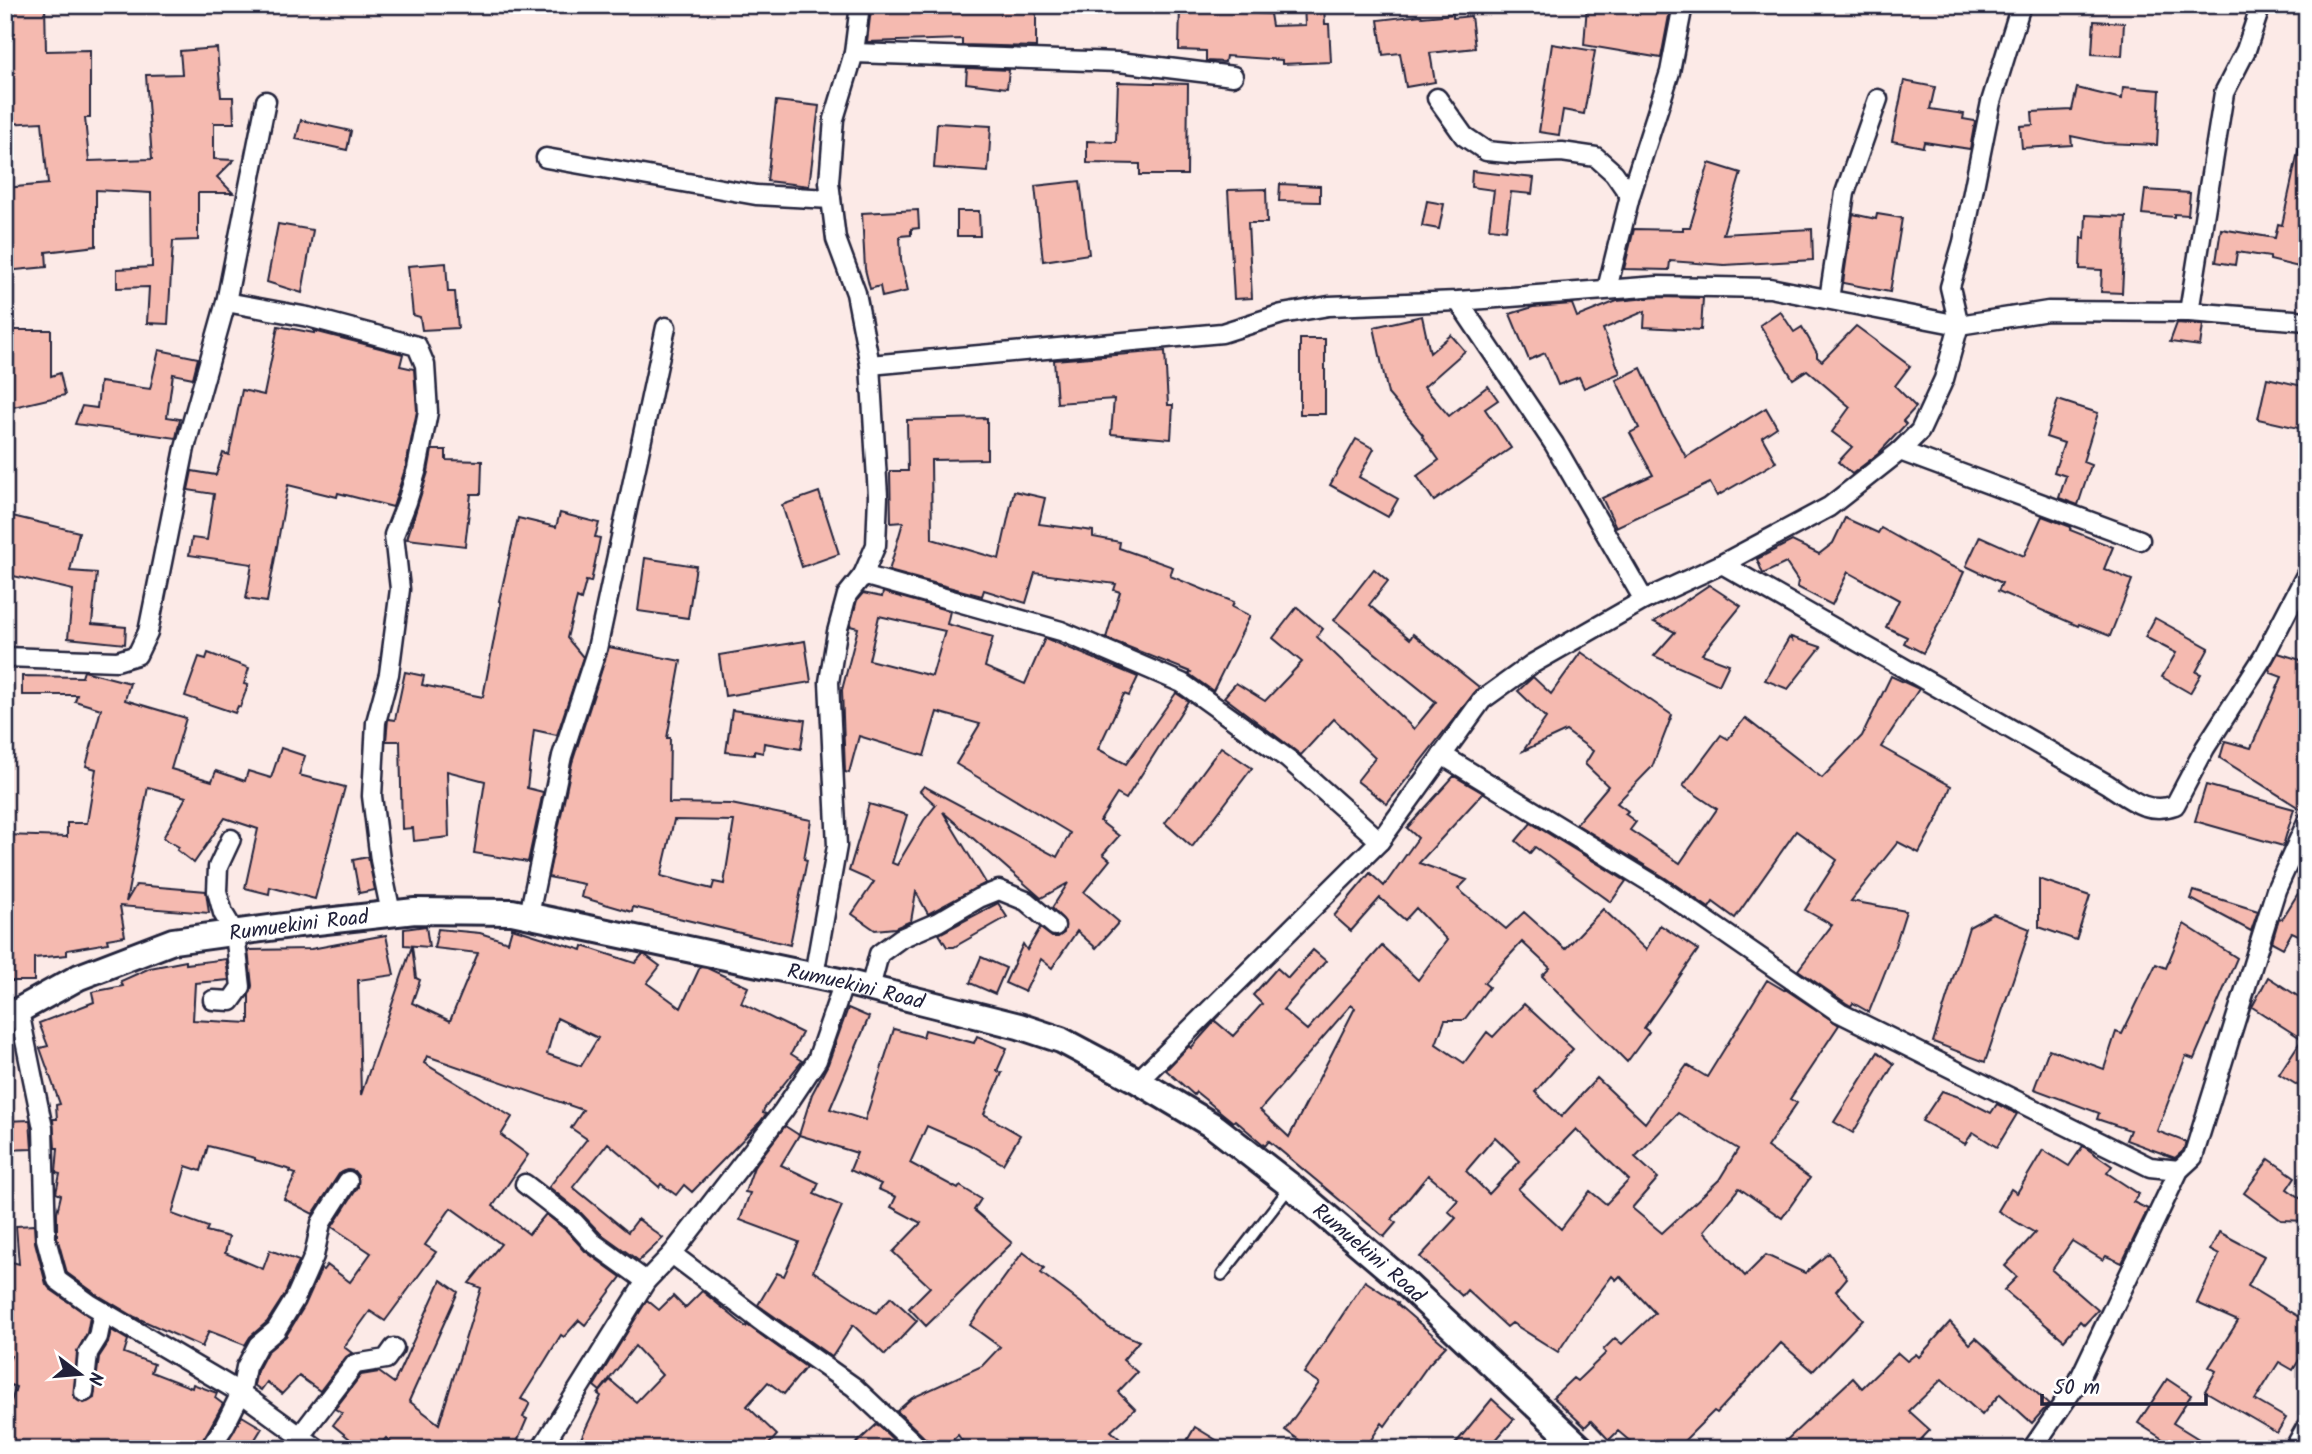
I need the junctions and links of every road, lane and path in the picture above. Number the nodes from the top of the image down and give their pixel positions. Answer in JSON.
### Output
{"nodes":[{"id":1,"x":860,"y":5,"type":"edge"},
{"id":2,"x":1683,"y":5,"type":"edge"},
{"id":3,"x":2021,"y":5,"type":"edge"},
{"id":4,"x":2261,"y":5,"type":"edge"},
{"id":5,"x":854,"y":53,"type":"junction"},
{"id":6,"x":1233,"y":76,"type":"dead end"},
{"id":7,"x":1437,"y":98,"type":"dead end"},
{"id":8,"x":1878,"y":99,"type":"dead end"},
{"id":9,"x":266,"y":101,"type":"dead end"},
{"id":10,"x":546,"y":158,"type":"dead end"},
{"id":11,"x":1630,"y":196,"type":"junction"},
{"id":12,"x":831,"y":199,"type":"junction"},
{"id":13,"x":1606,"y":289,"type":"junction"},
{"id":14,"x":1829,"y":299,"type":"junction"},
{"id":15,"x":1458,"y":301,"type":"junction"},
{"id":16,"x":226,"y":302,"type":"junction"},
{"id":17,"x":2189,"y":312,"type":"junction"},
{"id":18,"x":2307,"y":321,"type":"edge"},
{"id":19,"x":1959,"y":325,"type":"junction"},
{"id":20,"x":666,"y":327,"type":"dead end"},
{"id":21,"x":870,"y":365,"type":"junction"},
{"id":22,"x":1900,"y":451,"type":"junction"},
{"id":23,"x":2140,"y":540,"type":"dead end"},
{"id":24,"x":1722,"y":564,"type":"junction"},
{"id":25,"x":2307,"y":573,"type":"edge"},
{"id":26,"x":863,"y":575,"type":"junction"},
{"id":27,"x":1644,"y":600,"type":"junction"},
{"id":28,"x":5,"y":657,"type":"edge"},
{"id":29,"x":1442,"y":755,"type":"junction"},
{"id":30,"x":2307,"y":822,"type":"edge"},
{"id":31,"x":231,"y":839,"type":"dead end"},
{"id":32,"x":1380,"y":841,"type":"junction"},
{"id":33,"x":391,"y":913,"type":"junction"},
{"id":34,"x":529,"y":915,"type":"junction"},
{"id":35,"x":1055,"y":926,"type":"dead end"},
{"id":36,"x":235,"y":933,"type":"junction"},
{"id":37,"x":814,"y":975,"type":"junction"},
{"id":38,"x":844,"y":982,"type":"junction"},
{"id":39,"x":870,"y":988,"type":"junction"},
{"id":40,"x":213,"y":1000,"type":"dead end"},
{"id":41,"x":12,"y":1014,"type":"edge"},
{"id":42,"x":1138,"y":1081,"type":"junction"},
{"id":43,"x":2179,"y":1170,"type":"junction"},
{"id":44,"x":348,"y":1181,"type":"dead end"},
{"id":45,"x":525,"y":1184,"type":"dead end"},
{"id":46,"x":1291,"y":1186,"type":"junction"},
{"id":47,"x":672,"y":1254,"type":"junction"},
{"id":48,"x":1222,"y":1275,"type":"dead end"},
{"id":49,"x":646,"y":1281,"type":"junction"},
{"id":50,"x":103,"y":1312,"type":"junction"},
{"id":51,"x":394,"y":1348,"type":"dead end"},
{"id":52,"x":84,"y":1392,"type":"dead end"},
{"id":53,"x":241,"y":1393,"type":"junction"},
{"id":54,"x":2307,"y":1426,"type":"edge"},
{"id":55,"x":300,"y":1436,"type":"junction"},
{"id":56,"x":209,"y":1449,"type":"edge"},
{"id":57,"x":318,"y":1449,"type":"edge"},
{"id":58,"x":541,"y":1449,"type":"edge"},
{"id":59,"x":920,"y":1449,"type":"edge"},
{"id":60,"x":1582,"y":1449,"type":"edge"},
{"id":61,"x":2032,"y":1449,"type":"edge"},
{"id":62,"x":2294,"y":1449,"type":"edge"}],
"edges":[{"from":1,"to":5,"type":"street"},
{"from":2,"to":11,"type":"street"},
{"from":3,"to":19,"type":"street"},
{"from":4,"to":17,"type":"street"},
{"from":5,"to":6,"type":"street"},
{"from":5,"to":12,"type":"street"},
{"from":7,"to":11,"type":"street"},
{"from":8,"to":14,"type":"street"},
{"from":9,"to":16,"type":"street"},
{"from":10,"to":12,"type":"street"},
{"from":11,"to":13,"type":"street"},
{"from":12,"to":21,"type":"street"},
{"from":13,"to":14,"type":"street"},
{"from":13,"to":15,"type":"street"},
{"from":14,"to":19,"type":"street"},
{"from":15,"to":21,"type":"street"},
{"from":15,"to":27,"type":"street"},
{"from":16,"to":28,"type":"street"},
{"from":16,"to":33,"type":"street"},
{"from":17,"to":18,"type":"street"},
{"from":17,"to":19,"type":"street"},
{"from":19,"to":22,"type":"street"},
{"from":20,"to":34,"type":"street"},
{"from":21,"to":26,"type":"street"},
{"from":22,"to":23,"type":"street"},
{"from":22,"to":24,"type":"street"},
{"from":24,"to":25,"type":"street"},
{"from":24,"to":27,"type":"street"},
{"from":26,"to":32,"type":"street"},
{"from":26,"to":37,"type":"street"},
{"from":27,"to":29,"type":"street"},
{"from":29,"to":32,"type":"street"},
{"from":29,"to":43,"type":"street"},
{"from":30,"to":43,"type":"street"},
{"from":31,"to":36,"type":"street"},
{"from":32,"to":42,"type":"street"},
{"from":33,"to":34,"type":"street","name":"Rumuekini Road"},
{"from":33,"to":36,"type":"street","name":"Rumuekini Road"},
{"from":34,"to":37,"type":"street","name":"Rumuekini Road"},
{"from":35,"to":39,"type":"street"},
{"from":36,"to":40,"type":"street"},
{"from":36,"to":41,"type":"street","name":"Rumuekini Road"},
{"from":37,"to":38,"type":"street","name":"Rumuekini Road"},
{"from":38,"to":39,"type":"street","name":"Rumuekini Road"},
{"from":38,"to":47,"type":"street"},
{"from":39,"to":42,"type":"street","name":"Rumuekini Road"},
{"from":41,"to":50,"type":"street"},
{"from":42,"to":46,"type":"street","name":"Rumuekini Road"},
{"from":43,"to":61,"type":"street"},
{"from":44,"to":53,"type":"street"},
{"from":45,"to":49,"type":"street"},
{"from":46,"to":48,"type":"lane"},
{"from":46,"to":60,"type":"street","name":"Rumuekini Road"},
{"from":47,"to":49,"type":"street"},
{"from":47,"to":59,"type":"street"},
{"from":49,"to":58,"type":"street"},
{"from":50,"to":52,"type":"street"},
{"from":50,"to":53,"type":"street"},
{"from":51,"to":55,"type":"street"},
{"from":53,"to":55,"type":"street"},
{"from":53,"to":56,"type":"street"},
{"from":54,"to":62,"type":"street"},
{"from":55,"to":57,"type":"street"}]}
